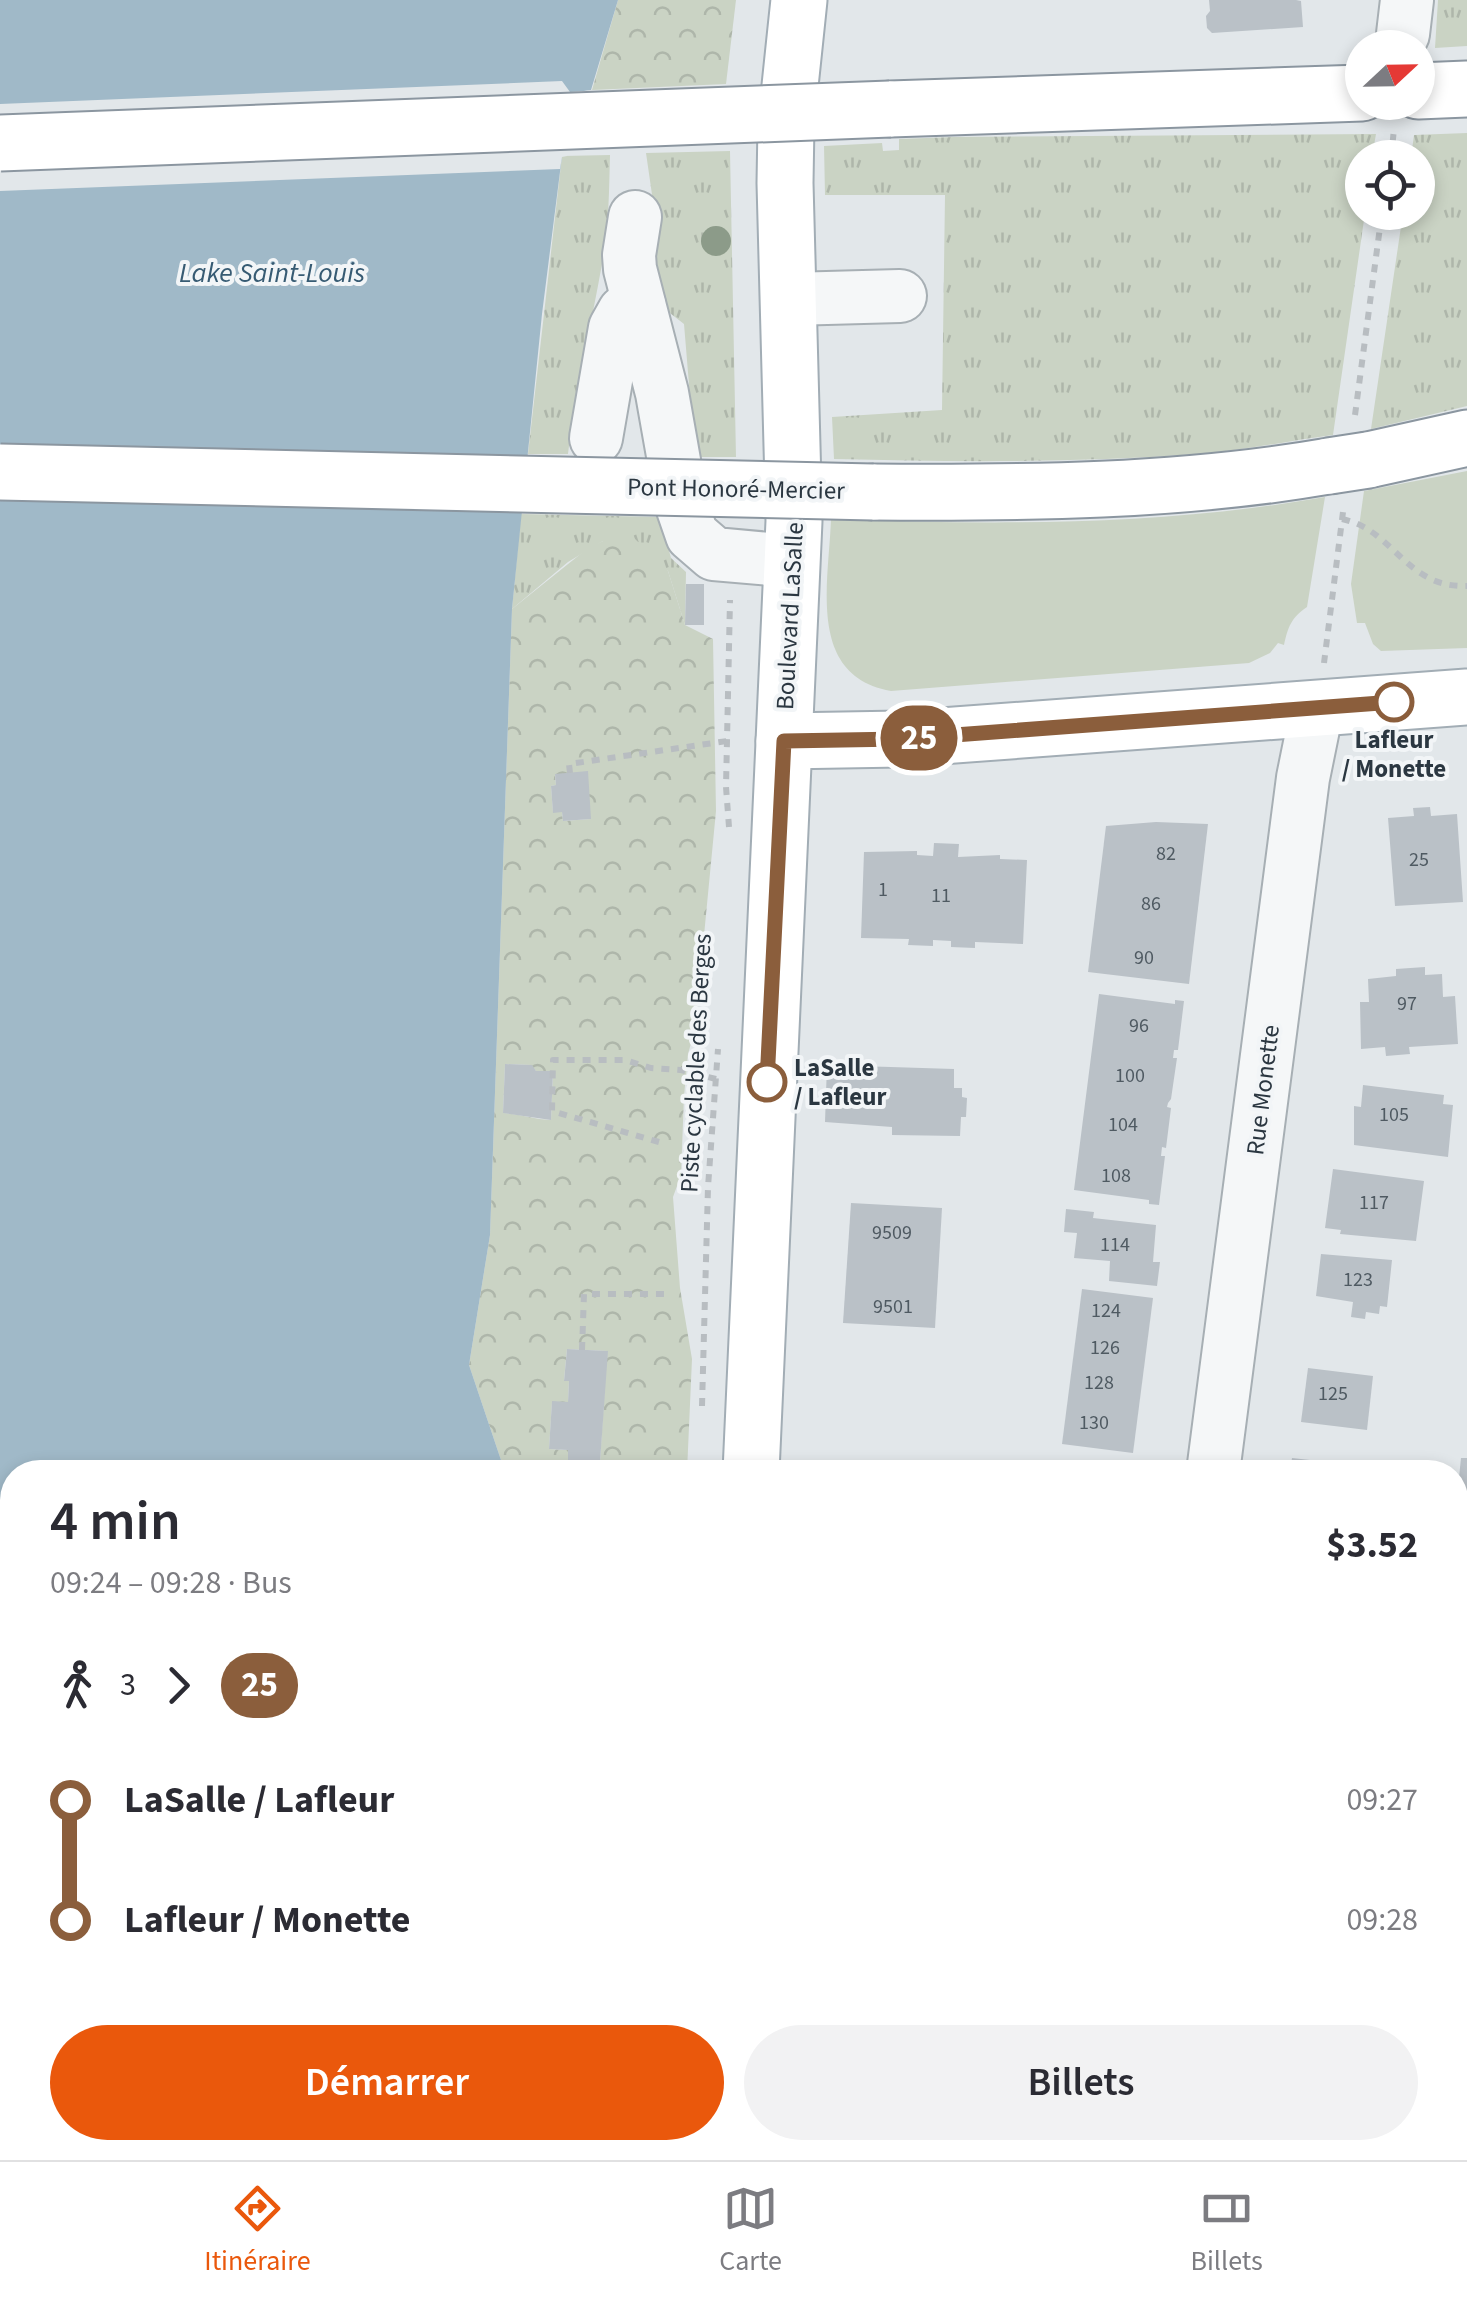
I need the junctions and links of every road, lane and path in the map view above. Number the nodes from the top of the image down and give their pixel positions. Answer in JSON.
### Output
{"nodes":[{"id":1,"x":799,"y":0,"type":"edge"},
{"id":2,"x":1345,"y":94,"type":"edge"},
{"id":3,"x":0,"y":142,"type":"edge"},
{"id":4,"x":636,"y":217,"type":"dead end"},
{"id":5,"x":900,"y":296,"type":"dead end"},
{"id":6,"x":790,"y":299,"type":"junction"},
{"id":7,"x":639,"y":305,"type":"junction"},
{"id":8,"x":596,"y":438,"type":"dead end"},
{"id":9,"x":1467,"y":438,"type":"edge"},
{"id":10,"x":0,"y":472,"type":"edge"},
{"id":11,"x":1342,"y":519,"type":"dead end"},
{"id":12,"x":792,"y":560,"type":"junction"},
{"id":13,"x":732,"y":582,"type":"dead end"},
{"id":14,"x":1467,"y":586,"type":"edge"},
{"id":15,"x":729,"y":655,"type":"junction"},
{"id":16,"x":742,"y":656,"type":"dead end"},
{"id":17,"x":1467,"y":697,"type":"edge"},
{"id":18,"x":1317,"y":709,"type":"junction"},
{"id":19,"x":728,"y":741,"type":"junction"},
{"id":20,"x":784,"y":741,"type":"junction"},
{"id":21,"x":570,"y":773,"type":"dead end"},
{"id":22,"x":729,"y":832,"type":"dead end"},
{"id":23,"x":720,"y":1033,"type":"dead end"},
{"id":24,"x":716,"y":1079,"type":"junction"},
{"id":25,"x":659,"y":1142,"type":"dead end"},
{"id":26,"x":664,"y":1294,"type":"dead end"},
{"id":27,"x":582,"y":1350,"type":"dead end"},
{"id":28,"x":702,"y":1418,"type":"dead end"},
{"id":29,"x":752,"y":1460,"type":"edge"},
{"id":30,"x":1216,"y":1460,"type":"edge"}],
"edges":[{"from":1,"to":6,"type":"main road","name":"Boulevard LaSalle"},
{"from":2,"to":3,"type":"main road","bridge":true},
{"from":4,"to":7,"type":"street"},
{"from":5,"to":6,"type":"street"},
{"from":6,"to":12,"type":"main road","name":"Boulevard LaSalle"},
{"from":7,"to":8,"type":"street"},
{"from":7,"to":12,"type":"street"},
{"from":9,"to":10,"type":"main road","name":"Pont Honoré-Mercier","bridge":true},
{"from":11,"to":14,"type":"path"},
{"from":12,"to":20,"type":"main road","name":"Boulevard LaSalle"},
{"from":13,"to":15,"type":"path"},
{"from":15,"to":16,"type":"path"},
{"from":15,"to":19,"type":"path"},
{"from":17,"to":18,"type":"main road"},
{"from":18,"to":20,"type":"main road"},
{"from":18,"to":30,"type":"street","name":"Rue Monette"},
{"from":19,"to":21,"type":"path"},
{"from":19,"to":22,"type":"path"},
{"from":20,"to":29,"type":"main road","name":"Boulevard LaSalle"},
{"from":23,"to":24,"type":"path","name":"Piste cyclable des Berges"},
{"from":24,"to":25,"type":"path"},
{"from":24,"to":28,"type":"path","name":"Piste cyclable des Berges"},
{"from":26,"to":27,"type":"path"}]}
